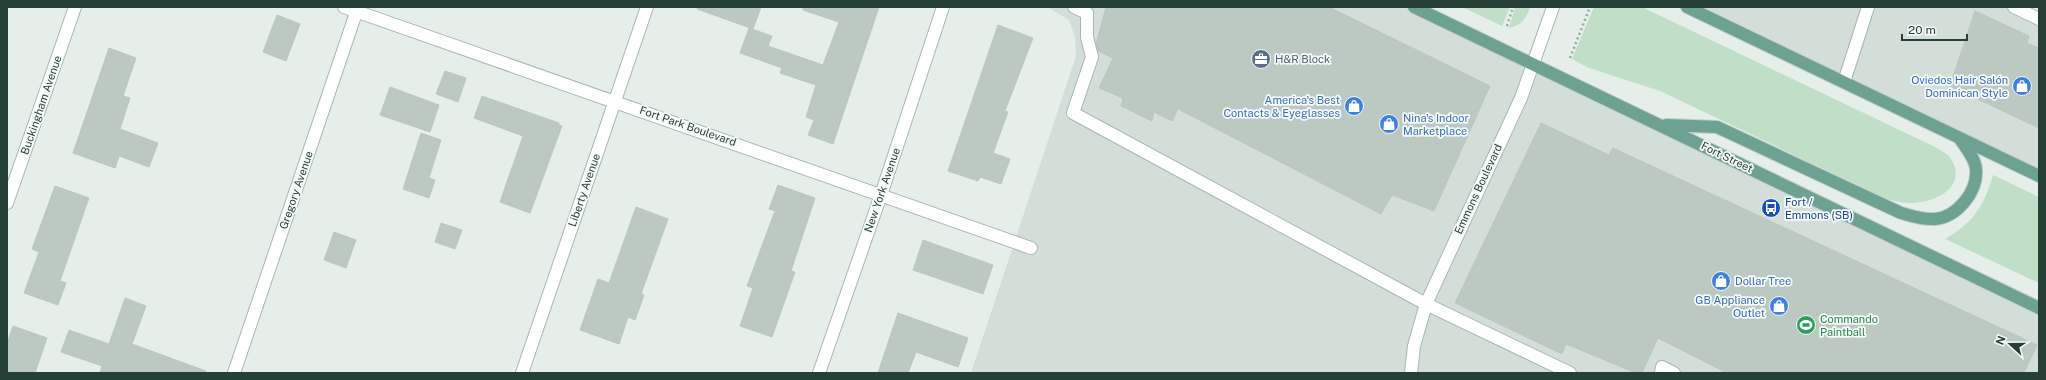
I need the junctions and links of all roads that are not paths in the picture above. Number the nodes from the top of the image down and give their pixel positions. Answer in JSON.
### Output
{"nodes":[{"id":1,"x":75,"y":7,"type":"edge"},
{"id":2,"x":344,"y":7,"type":"edge"},
{"id":3,"x":647,"y":7,"type":"edge"},
{"id":4,"x":943,"y":7,"type":"edge"},
{"id":5,"x":1074,"y":7,"type":"edge"},
{"id":6,"x":1414,"y":7,"type":"edge"},
{"id":7,"x":1553,"y":7,"type":"edge"},
{"id":8,"x":1687,"y":7,"type":"edge"},
{"id":9,"x":1868,"y":7,"type":"edge"},
{"id":10,"x":2014,"y":7,"type":"edge"},
{"id":11,"x":357,"y":9,"type":"edge"},
{"id":12,"x":2039,"y":19,"type":"edge"},
{"id":13,"x":1533,"y":63,"type":"junction"},
{"id":14,"x":1844,"y":82,"type":"junction"},
{"id":15,"x":614,"y":100,"type":"junction"},
{"id":16,"x":1661,"y":125,"type":"junction"},
{"id":17,"x":1960,"y":139,"type":"junction"},
{"id":18,"x":2039,"y":176,"type":"edge"},
{"id":19,"x":881,"y":194,"type":"junction"},
{"id":20,"x":7,"y":202,"type":"edge"},
{"id":21,"x":1031,"y":248,"type":"dead end"},
{"id":22,"x":1426,"y":304,"type":"junction"},
{"id":23,"x":2039,"y":308,"type":"edge"},
{"id":24,"x":234,"y":373,"type":"edge"},
{"id":25,"x":522,"y":373,"type":"edge"},
{"id":26,"x":819,"y":373,"type":"edge"},
{"id":27,"x":1411,"y":373,"type":"edge"},
{"id":28,"x":1570,"y":373,"type":"edge"},
{"id":29,"x":1661,"y":373,"type":"edge"},
{"id":30,"x":1674,"y":373,"type":"edge"}],
"edges":[{"from":1,"to":20,"type":"street","name":"Buckingham Avenue"},
{"from":2,"to":11,"type":"street","name":"Fort Park Boulevard"},
{"from":3,"to":15,"type":"street","name":"Liberty Avenue"},
{"from":4,"to":19,"type":"street","name":"New York Avenue"},
{"from":5,"to":22,"type":"street"},
{"from":6,"to":13,"type":"main road","name":"Fort Street"},
{"from":7,"to":13,"type":"street","name":"Emmons Boulevard"},
{"from":8,"to":14,"type":"main road"},
{"from":9,"to":14,"type":"street"},
{"from":10,"to":12,"type":"street"},
{"from":11,"to":15,"type":"street","name":"Fort Park Boulevard"},
{"from":11,"to":24,"type":"street","name":"Gregory Avenue"},
{"from":13,"to":16,"type":"main road","name":"Fort Street"},
{"from":13,"to":22,"type":"street","name":"Emmons Boulevard"},
{"from":14,"to":17,"type":"main road"},
{"from":15,"to":19,"type":"street","name":"Fort Park Boulevard"},
{"from":15,"to":25,"type":"street","name":"Liberty Avenue"},
{"from":16,"to":17,"type":"main road"},
{"from":16,"to":23,"type":"main road","name":"Fort Street"},
{"from":17,"to":18,"type":"main road"},
{"from":19,"to":21,"type":"street","name":"Fort Park Boulevard"},
{"from":19,"to":26,"type":"street","name":"New York Avenue"},
{"from":22,"to":27,"type":"street","name":"Emmons Boulevard"},
{"from":22,"to":28,"type":"street"},
{"from":29,"to":30,"type":"street"}]}
